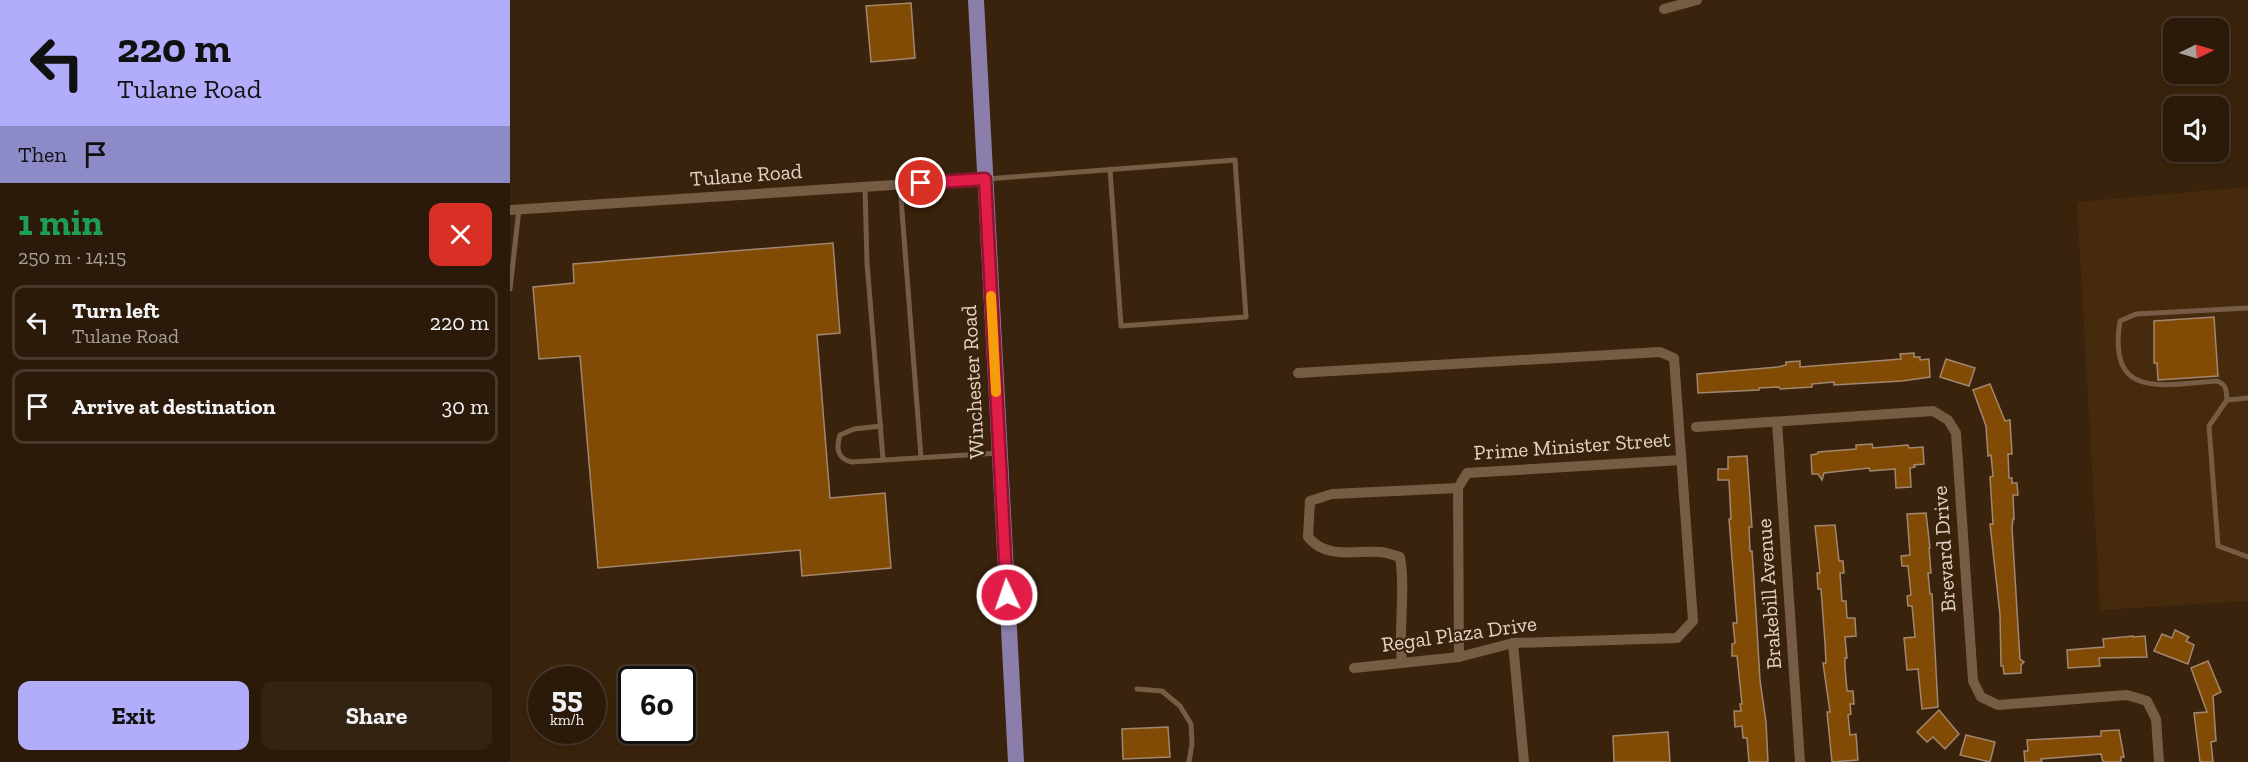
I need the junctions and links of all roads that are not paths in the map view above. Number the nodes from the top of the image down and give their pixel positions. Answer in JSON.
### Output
{"nodes":[{"id":1,"x":976,"y":0,"type":"edge"},
{"id":2,"x":1697,"y":0,"type":"edge"},
{"id":3,"x":1664,"y":9,"type":"dead end"},
{"id":4,"x":1110,"y":170,"type":"junction"},
{"id":5,"x":985,"y":179,"type":"junction"},
{"id":6,"x":900,"y":185,"type":"junction"},
{"id":7,"x":866,"y":187,"type":"junction"},
{"id":8,"x":515,"y":209,"type":"edge"},
{"id":9,"x":510,"y":289,"type":"edge"},
{"id":10,"x":2248,"y":308,"type":"edge"},
{"id":11,"x":1298,"y":373,"type":"dead end"},
{"id":12,"x":2248,"y":398,"type":"edge"},
{"id":13,"x":2227,"y":400,"type":"junction"},
{"id":14,"x":1777,"y":422,"type":"junction"},
{"id":15,"x":881,"y":426,"type":"junction"},
{"id":16,"x":1696,"y":427,"type":"dead end"},
{"id":17,"x":1000,"y":453,"type":"junction"},
{"id":18,"x":921,"y":457,"type":"junction"},
{"id":19,"x":884,"y":459,"type":"junction"},
{"id":20,"x":1682,"y":460,"type":"junction"},
{"id":21,"x":1458,"y":488,"type":"junction"},
{"id":22,"x":2248,"y":557,"type":"edge"},
{"id":23,"x":1513,"y":642,"type":"junction"},
{"id":24,"x":1459,"y":657,"type":"junction"},
{"id":25,"x":1402,"y":663,"type":"junction"},
{"id":26,"x":1354,"y":668,"type":"dead end"},
{"id":27,"x":1137,"y":689,"type":"dead end"},
{"id":28,"x":1016,"y":762,"type":"edge"},
{"id":29,"x":1189,"y":762,"type":"edge"},
{"id":30,"x":1524,"y":762,"type":"edge"},
{"id":31,"x":1800,"y":762,"type":"edge"},
{"id":32,"x":2159,"y":762,"type":"edge"}],
"edges":[{"from":1,"to":5,"type":"main road","name":"Winchester Road"},
{"from":2,"to":3,"type":"street"},
{"from":4,"to":4,"type":"lane"},
{"from":4,"to":5,"type":"lane"},
{"from":5,"to":6,"type":"street","name":"Tulane Road"},
{"from":5,"to":17,"type":"main road","name":"Winchester Road"},
{"from":6,"to":7,"type":"street","name":"Tulane Road"},
{"from":6,"to":18,"type":"lane"},
{"from":7,"to":8,"type":"street","name":"Tulane Road"},
{"from":7,"to":15,"type":"lane"},
{"from":8,"to":9,"type":"lane"},
{"from":10,"to":13,"type":"lane"},
{"from":11,"to":20,"type":"street","name":"Prime Minister Street"},
{"from":12,"to":13,"type":"lane"},
{"from":13,"to":22,"type":"lane"},
{"from":14,"to":16,"type":"street","name":"Brevard Drive"},
{"from":14,"to":31,"type":"street","name":"Brakebill Avenue"},
{"from":14,"to":32,"type":"street","name":"Brevard Drive"},
{"from":15,"to":19,"type":"lane"},
{"from":15,"to":19,"type":"lane"},
{"from":17,"to":18,"type":"lane"},
{"from":17,"to":28,"type":"main road","name":"Winchester Road"},
{"from":18,"to":19,"type":"lane"},
{"from":20,"to":21,"type":"street","name":"Prime Minister Street"},
{"from":20,"to":23,"type":"street","name":"Regal Plaza Drive"},
{"from":21,"to":24,"type":"street"},
{"from":21,"to":25,"type":"street","name":"Prime Minister Street"},
{"from":23,"to":24,"type":"street","name":"Regal Plaza Drive"},
{"from":23,"to":30,"type":"street"},
{"from":24,"to":25,"type":"street","name":"Regal Plaza Drive"},
{"from":25,"to":26,"type":"street","name":"Regal Plaza Drive"},
{"from":27,"to":29,"type":"lane"}]}
